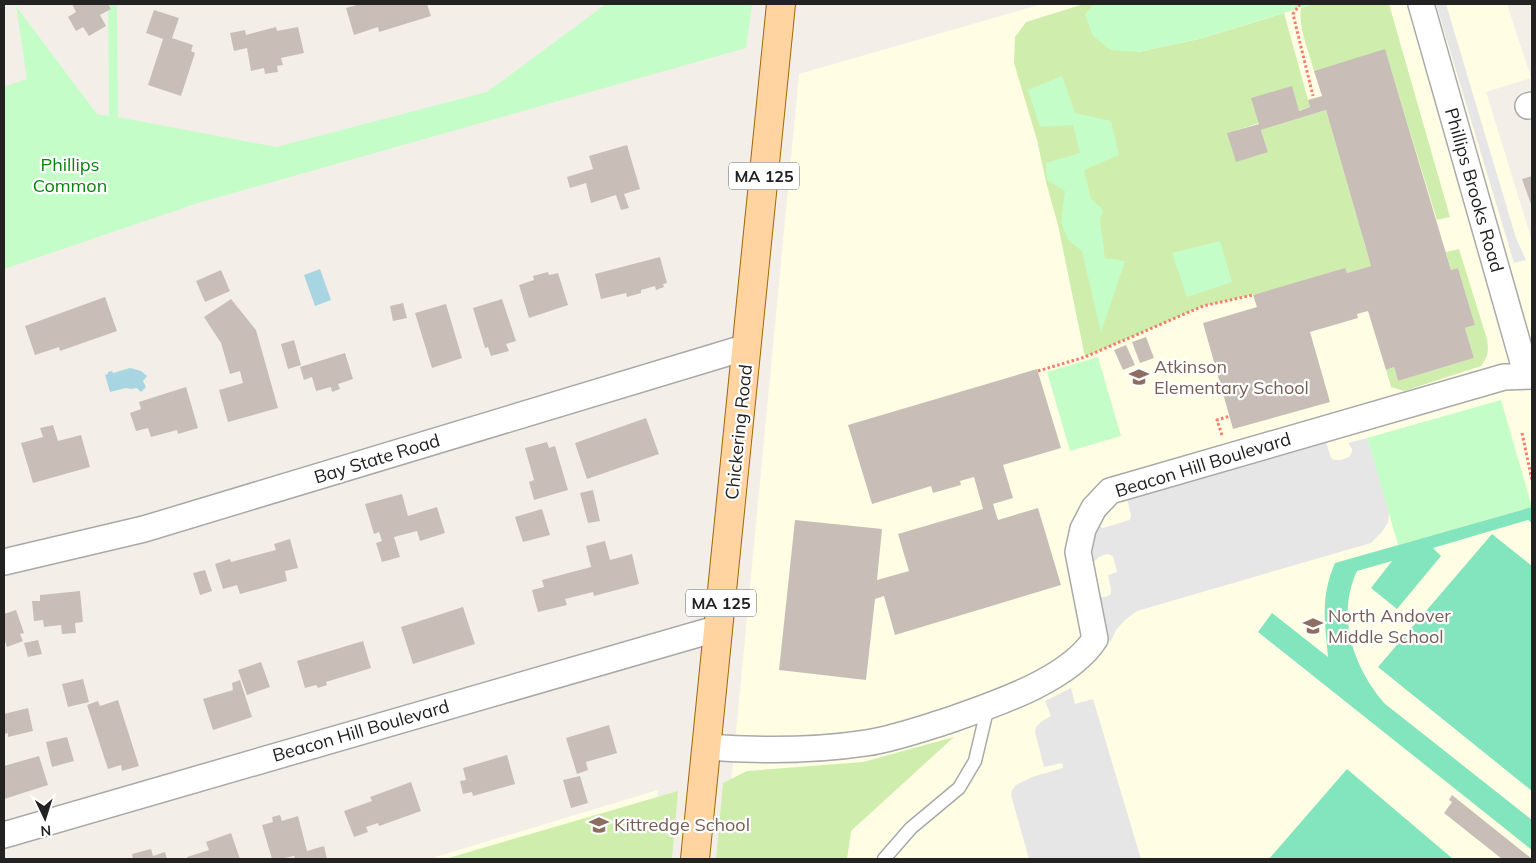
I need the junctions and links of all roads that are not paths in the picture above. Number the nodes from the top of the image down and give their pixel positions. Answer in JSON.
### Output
{"nodes":[{"id":1,"x":781,"y":4,"type":"edge"},
{"id":2,"x":1422,"y":4,"type":"edge"},
{"id":3,"x":747,"y":347,"type":"junction"},
{"id":4,"x":1530,"y":376,"type":"edge"},
{"id":5,"x":4,"y":562,"type":"edge"},
{"id":6,"x":718,"y":628,"type":"junction"},
{"id":7,"x":988,"y":706,"type":"junction"},
{"id":8,"x":706,"y":747,"type":"junction"},
{"id":9,"x":4,"y":835,"type":"edge"},
{"id":10,"x":695,"y":859,"type":"edge"},
{"id":11,"x":884,"y":859,"type":"edge"}],
"edges":[{"from":1,"to":3,"type":"main road","name":"Chickering Road","number":"MA 125"},
{"from":2,"to":4,"type":"street","name":"Phillips Brooks Road"},
{"from":3,"to":5,"type":"street","name":"Bay State Road"},
{"from":3,"to":6,"type":"main road","name":"Chickering Road","number":"MA 125"},
{"from":4,"to":7,"type":"street","name":"Beacon Hill Boulevard"},
{"from":6,"to":8,"type":"main road","name":"Chickering Road","number":"MA 125"},
{"from":6,"to":9,"type":"street","name":"Beacon Hill Boulevard"},
{"from":7,"to":8,"type":"street","name":"Beacon Hill Boulevard"},
{"from":7,"to":11,"type":"lane"},
{"from":8,"to":10,"type":"main road","name":"Chickering Road","number":"MA 125"}]}
